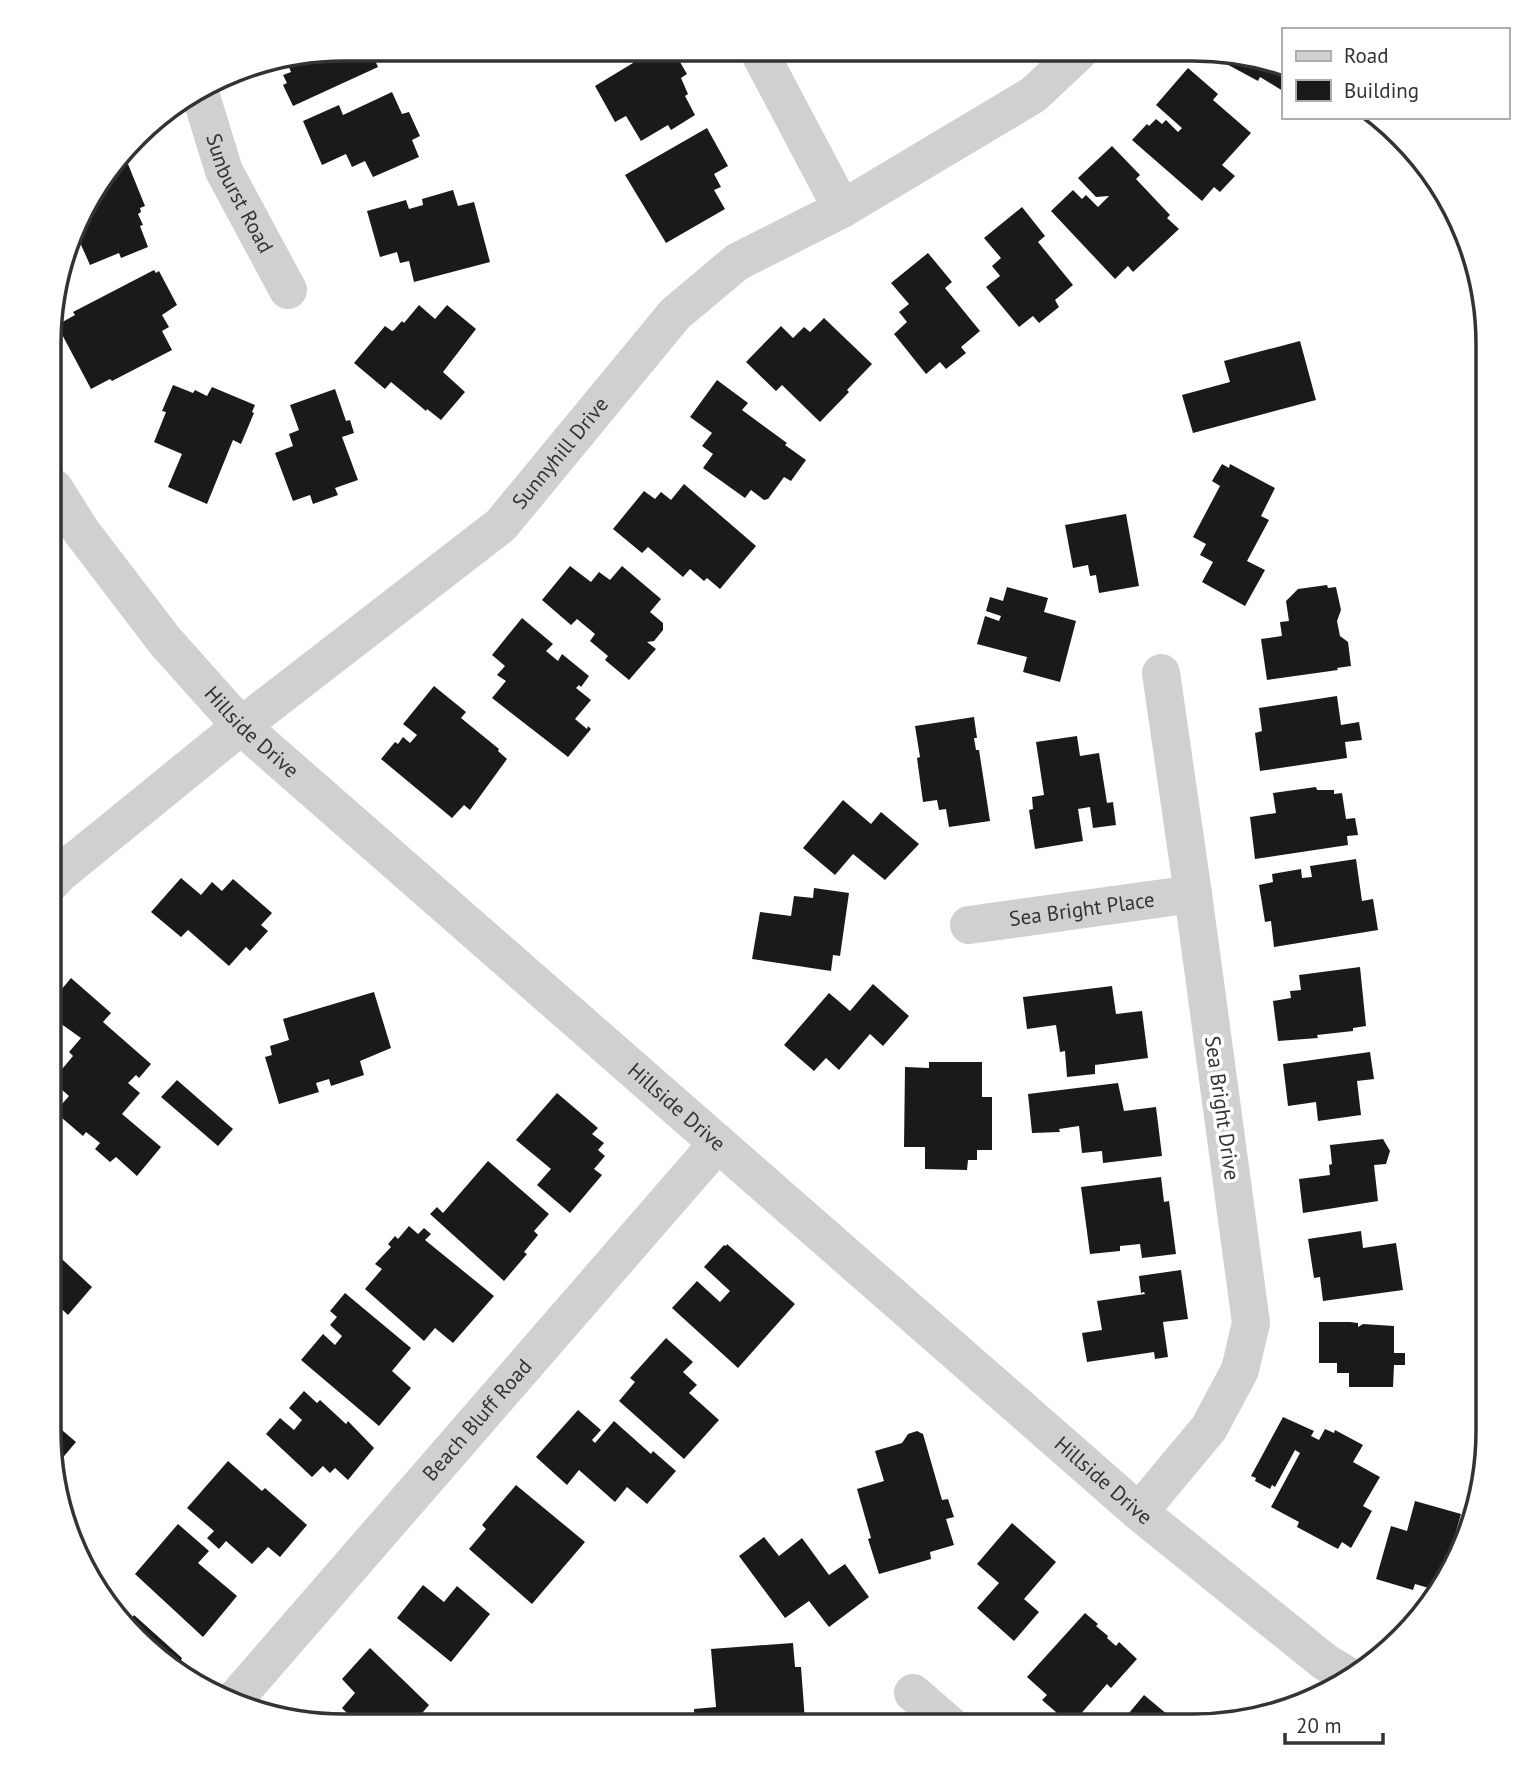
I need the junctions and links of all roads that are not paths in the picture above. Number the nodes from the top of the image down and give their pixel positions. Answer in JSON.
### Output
{"nodes":[{"id":1,"x":764,"y":61,"type":"edge"},
{"id":2,"x":1069,"y":61,"type":"edge"},
{"id":3,"x":202,"y":100,"type":"edge"},
{"id":4,"x":842,"y":208,"type":"junction"},
{"id":5,"x":288,"y":290,"type":"dead end"},
{"id":6,"x":61,"y":499,"type":"edge"},
{"id":7,"x":1161,"y":673,"type":"dead end"},
{"id":8,"x":241,"y":726,"type":"junction"},
{"id":9,"x":61,"y":875,"type":"edge"},
{"id":10,"x":1194,"y":894,"type":"junction"},
{"id":11,"x":968,"y":925,"type":"dead end"},
{"id":12,"x":718,"y":1143,"type":"junction"},
{"id":13,"x":1139,"y":1512,"type":"junction"},
{"id":14,"x":1341,"y":1672,"type":"edge"},
{"id":15,"x":913,"y":1693,"type":"dead end"},
{"id":16,"x":240,"y":1694,"type":"edge"},
{"id":17,"x":937,"y":1714,"type":"edge"}],
"edges":[{"from":1,"to":4,"type":"street"},
{"from":2,"to":4,"type":"street","name":"Sunnyhill Drive"},
{"from":3,"to":5,"type":"street","name":"Sunburst Road"},
{"from":4,"to":8,"type":"street","name":"Sunnyhill Drive"},
{"from":6,"to":8,"type":"street","name":"Hillside Drive"},
{"from":7,"to":10,"type":"street","name":"Sea Bright Drive"},
{"from":8,"to":9,"type":"street","name":"Sunnyhill Drive"},
{"from":8,"to":12,"type":"street","name":"Hillside Drive"},
{"from":10,"to":11,"type":"street","name":"Sea Bright Place"},
{"from":10,"to":13,"type":"street","name":"Sea Bright Drive"},
{"from":12,"to":13,"type":"street","name":"Hillside Drive"},
{"from":12,"to":16,"type":"street","name":"Beach Bluff Road"},
{"from":13,"to":14,"type":"street","name":"Hillside Drive"},
{"from":15,"to":17,"type":"street"}]}
